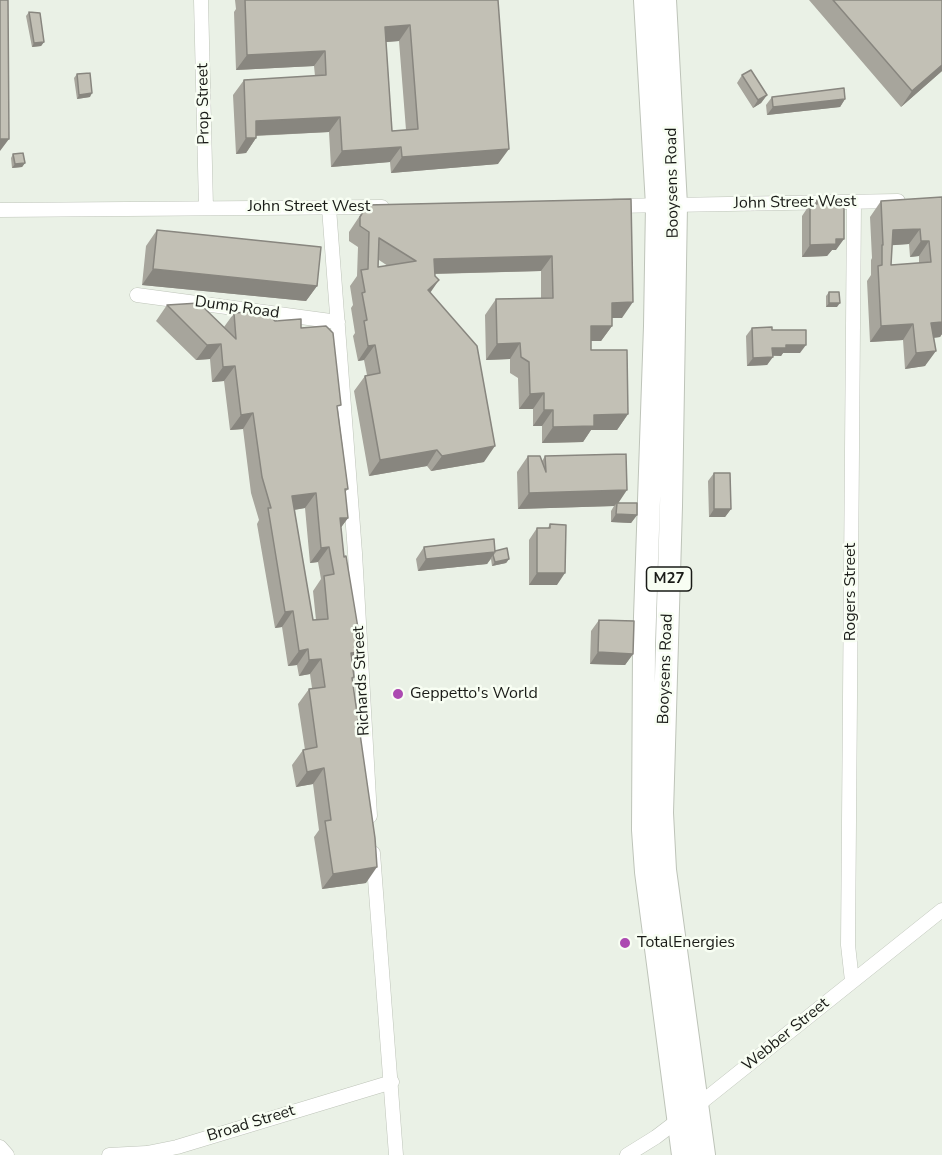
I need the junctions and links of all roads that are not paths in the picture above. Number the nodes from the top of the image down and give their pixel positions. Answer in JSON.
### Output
{"nodes":[{"id":1,"x":201,"y":0,"type":"edge"},
{"id":2,"x":645,"y":0,"type":"edge"},
{"id":3,"x":665,"y":0,"type":"edge"},
{"id":4,"x":909,"y":201,"type":"edge"},
{"id":5,"x":854,"y":202,"type":"junction"},
{"id":6,"x":666,"y":205,"type":"junction"},
{"id":7,"x":600,"y":206,"type":"edge"},
{"id":8,"x":207,"y":207,"type":"junction"},
{"id":9,"x":397,"y":207,"type":"edge"},
{"id":10,"x":329,"y":208,"type":"junction"},
{"id":11,"x":0,"y":210,"type":"edge"},
{"id":12,"x":137,"y":295,"type":"dead end"},
{"id":13,"x":338,"y":322,"type":"junction"},
{"id":14,"x":942,"y":910,"type":"edge"},
{"id":15,"x":852,"y":981,"type":"junction"},
{"id":16,"x":392,"y":1082,"type":"junction"},
{"id":17,"x":698,"y":1105,"type":"junction"},
{"id":18,"x":679,"y":1120,"type":"junction"},
{"id":19,"x":0,"y":1146,"type":"edge"},
{"id":20,"x":7,"y":1155,"type":"edge"},
{"id":21,"x":109,"y":1155,"type":"edge"},
{"id":22,"x":396,"y":1155,"type":"edge"},
{"id":23,"x":627,"y":1155,"type":"edge"},
{"id":24,"x":683,"y":1155,"type":"edge"},
{"id":25,"x":704,"y":1155,"type":"edge"}],
"edges":[{"from":1,"to":8,"type":"street","name":"Prop Street"},
{"from":2,"to":6,"type":"main road","name":"Booysens Road","number":"M27"},
{"from":3,"to":6,"type":"main road","name":"Booysens Road","number":"M27"},
{"from":4,"to":5,"type":"street","name":"John Street West"},
{"from":5,"to":6,"type":"street","name":"John Street West"},
{"from":5,"to":15,"type":"street","name":"Rogers Street"},
{"from":6,"to":7,"type":"street","name":"John Street West"},
{"from":6,"to":17,"type":"main road","name":"Booysens Road","number":"M27"},
{"from":6,"to":18,"type":"main road","name":"Booysens Road","number":"M27"},
{"from":8,"to":10,"type":"street","name":"John Street West"},
{"from":8,"to":11,"type":"street","name":"John Street West"},
{"from":9,"to":10,"type":"street","name":"John Street West"},
{"from":10,"to":13,"type":"street","name":"Richards Street"},
{"from":12,"to":13,"type":"street","name":"Dump Road"},
{"from":13,"to":16,"type":"street","name":"Richards Street"},
{"from":14,"to":15,"type":"street","name":"Webber Street"},
{"from":15,"to":17,"type":"street","name":"Webber Street"},
{"from":16,"to":21,"type":"street","name":"Broad Street"},
{"from":16,"to":22,"type":"street","name":"Richards Street"},
{"from":17,"to":18,"type":"street","name":"Webber Street"},
{"from":17,"to":25,"type":"main road","name":"Booysens Road","number":"M27"},
{"from":18,"to":23,"type":"street","name":"Webber Street"},
{"from":18,"to":24,"type":"main road","name":"Booysens Road","number":"M27"},
{"from":19,"to":20,"type":"street"}]}
